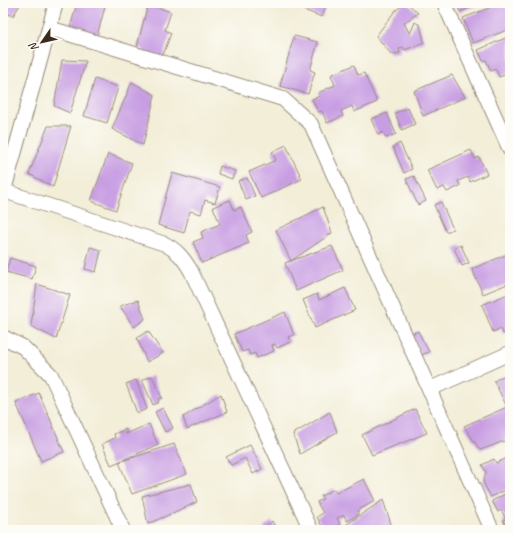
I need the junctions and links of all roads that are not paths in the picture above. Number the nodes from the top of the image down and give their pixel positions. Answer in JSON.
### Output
{"nodes":[{"id":1,"x":56,"y":3,"type":"edge"},
{"id":2,"x":444,"y":3,"type":"edge"},
{"id":3,"x":49,"y":28,"type":"junction"},
{"id":4,"x":510,"y":150,"type":"edge"},
{"id":5,"x":3,"y":192,"type":"edge"},
{"id":6,"x":3,"y":337,"type":"edge"},
{"id":7,"x":510,"y":353,"type":"edge"},
{"id":8,"x":430,"y":389,"type":"junction"},
{"id":9,"x":123,"y":530,"type":"edge"},
{"id":10,"x":311,"y":530,"type":"edge"},
{"id":11,"x":492,"y":530,"type":"edge"}],
"edges":[{"from":1,"to":3,"type":"street"},
{"from":2,"to":4,"type":"street"},
{"from":3,"to":5,"type":"street"},
{"from":3,"to":8,"type":"street"},
{"from":5,"to":10,"type":"street"},
{"from":6,"to":9,"type":"street"},
{"from":7,"to":8,"type":"street"},
{"from":8,"to":11,"type":"street"}]}
